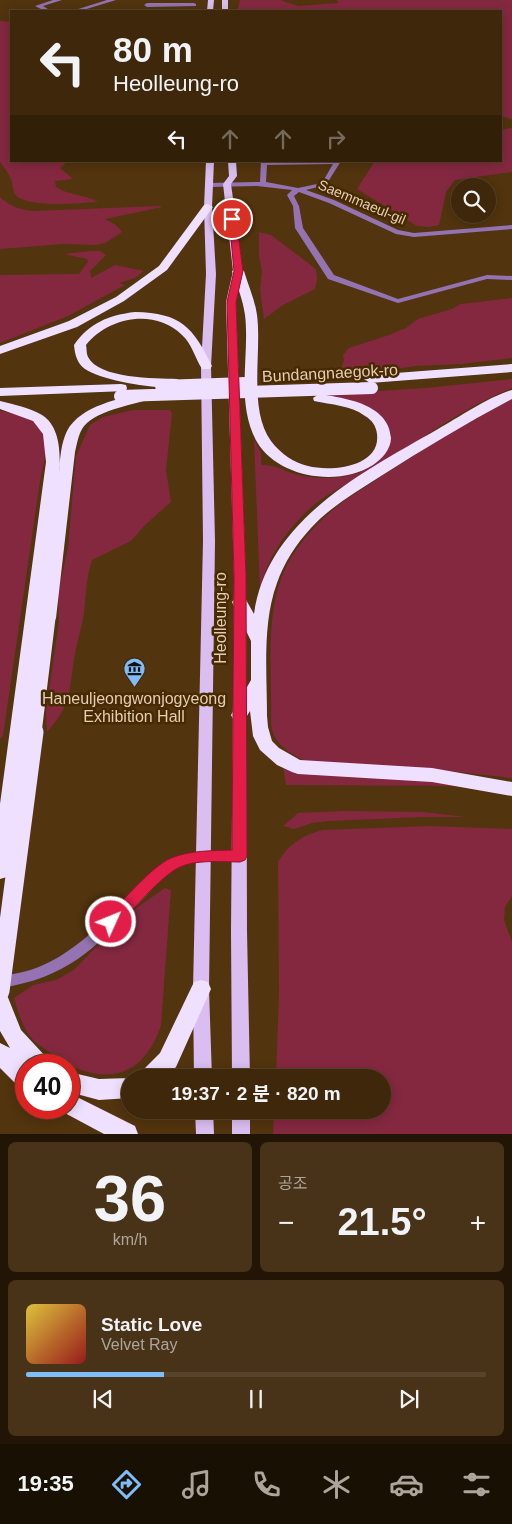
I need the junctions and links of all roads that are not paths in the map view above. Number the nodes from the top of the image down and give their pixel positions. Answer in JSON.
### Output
{"nodes":[{"id":1,"x":59,"y":0,"type":"edge"},
{"id":2,"x":110,"y":0,"type":"edge"},
{"id":3,"x":194,"y":5,"type":"edge"},
{"id":4,"x":146,"y":8,"type":"edge"},
{"id":5,"x":47,"y":10,"type":"edge"},
{"id":6,"x":78,"y":10,"type":"edge"},
{"id":7,"x":210,"y":162,"type":"edge"},
{"id":8,"x":232,"y":162,"type":"edge"},
{"id":9,"x":264,"y":162,"type":"edge"},
{"id":10,"x":337,"y":162,"type":"edge"},
{"id":11,"x":227,"y":184,"type":"junction"},
{"id":12,"x":263,"y":184,"type":"junction"},
{"id":13,"x":210,"y":185,"type":"junction"},
{"id":14,"x":297,"y":190,"type":"junction"},
{"id":15,"x":208,"y":207,"type":"junction"},
{"id":16,"x":512,"y":227,"type":"edge"},
{"id":17,"x":238,"y":271,"type":"junction"},
{"id":18,"x":512,"y":278,"type":"edge"},
{"id":19,"x":0,"y":350,"type":"edge"},
{"id":20,"x":206,"y":366,"type":"junction"},
{"id":21,"x":512,"y":368,"type":"edge"},
{"id":22,"x":512,"y":374,"type":"edge"},
{"id":23,"x":371,"y":384,"type":"junction"},
{"id":24,"x":0,"y":392,"type":"edge"},
{"id":25,"x":121,"y":392,"type":"junction"},
{"id":26,"x":512,"y":394,"type":"edge"},
{"id":27,"x":247,"y":396,"type":"junction"},
{"id":28,"x":0,"y":400,"type":"edge"},
{"id":29,"x":0,"y":405,"type":"edge"},
{"id":30,"x":240,"y":602,"type":"junction"},
{"id":31,"x":41,"y":618,"type":"junction"},
{"id":32,"x":259,"y":642,"type":"junction"},
{"id":33,"x":259,"y":681,"type":"junction"},
{"id":34,"x":239,"y":715,"type":"junction"},
{"id":35,"x":512,"y":790,"type":"edge"},
{"id":36,"x":240,"y":856,"type":"junction"},
{"id":37,"x":204,"y":857,"type":"junction"},
{"id":38,"x":0,"y":871,"type":"edge"},
{"id":39,"x":0,"y":982,"type":"edge"},
{"id":40,"x":201,"y":989,"type":"junction"},
{"id":41,"x":0,"y":991,"type":"edge"},
{"id":42,"x":0,"y":1002,"type":"edge"},
{"id":43,"x":0,"y":1053,"type":"edge"},
{"id":44,"x":26,"y":1054,"type":"edge"},
{"id":45,"x":15,"y":1067,"type":"edge"},
{"id":46,"x":159,"y":1069,"type":"edge"},
{"id":47,"x":203,"y":1069,"type":"edge"},
{"id":48,"x":241,"y":1069,"type":"edge"},
{"id":49,"x":80,"y":1085,"type":"edge"},
{"id":50,"x":121,"y":1090,"type":"edge"},
{"id":51,"x":80,"y":1110,"type":"edge"},
{"id":52,"x":204,"y":1119,"type":"edge"},
{"id":53,"x":241,"y":1119,"type":"edge"},
{"id":54,"x":127,"y":1134,"type":"edge"},
{"id":55,"x":205,"y":1134,"type":"edge"},
{"id":56,"x":241,"y":1134,"type":"edge"}],
"edges":[{"from":1,"to":5,"type":"street"},
{"from":2,"to":6,"type":"street"},
{"from":3,"to":4,"type":"street"},
{"from":7,"to":13,"type":"main road","name":"Heolleung-ro"},
{"from":8,"to":11,"type":"main road","name":"Heolleung-ro"},
{"from":9,"to":12,"type":"street"},
{"from":10,"to":14,"type":"street"},
{"from":11,"to":12,"type":"street","name":"Saemmaeul-gil"},
{"from":11,"to":13,"type":"street","name":"Saemmaeul-gil"},
{"from":11,"to":17,"type":"main road","name":"Heolleung-ro"},
{"from":12,"to":14,"type":"street","name":"Saemmaeul-gil"},
{"from":13,"to":15,"type":"main road","name":"Heolleung-ro"},
{"from":14,"to":16,"type":"street","name":"Saemmaeul-gil"},
{"from":14,"to":18,"type":"street"},
{"from":15,"to":19,"type":"highway"},
{"from":15,"to":20,"type":"main road","name":"Heolleung-ro"},
{"from":17,"to":27,"type":"highway"},
{"from":17,"to":30,"type":"main road","name":"Heolleung-ro"},
{"from":20,"to":25,"type":"highway"},
{"from":20,"to":37,"type":"main road","name":"Heolleung-ro"},
{"from":21,"to":23,"type":"highway","name":"Bundangnaegok-ro"},
{"from":22,"to":23,"type":"highway","name":"Bundangnaegok-ro"},
{"from":23,"to":25,"type":"highway","name":"Bundangnaegok-ro","bridge":true},
{"from":23,"to":27,"type":"highway","name":"Bundangnaegok-ro","bridge":true},
{"from":24,"to":25,"type":"highway","name":"Bundangnaegok-ro"},
{"from":25,"to":27,"type":"highway","name":"Bundangnaegok-ro","bridge":true},
{"from":25,"to":28,"type":"highway","name":"Bundangnaegok-ro"},
{"from":25,"to":31,"type":"highway"},
{"from":26,"to":32,"type":"highway"},
{"from":27,"to":27,"type":"highway","bridge":true},
{"from":29,"to":31,"type":"highway"},
{"from":30,"to":32,"type":"highway"},
{"from":30,"to":34,"type":"main road","name":"Heolleung-ro"},
{"from":31,"to":38,"type":"highway"},
{"from":31,"to":41,"type":"highway","bridge":true},
{"from":32,"to":33,"type":"highway"},
{"from":33,"to":34,"type":"highway"},
{"from":33,"to":35,"type":"highway"},
{"from":34,"to":36,"type":"main road","name":"Heolleung-ro"},
{"from":36,"to":37,"type":"street"},
{"from":36,"to":48,"type":"main road","name":"Heolleung-ro"},
{"from":37,"to":39,"type":"street"},
{"from":37,"to":40,"type":"main road","name":"Heolleung-ro"},
{"from":40,"to":46,"type":"highway"},
{"from":40,"to":47,"type":"main road","name":"Heolleung-ro"},
{"from":42,"to":44,"type":"highway"},
{"from":43,"to":45,"type":"highway"},
{"from":49,"to":50,"type":"highway"},
{"from":51,"to":54,"type":"highway"},
{"from":52,"to":55,"type":"main road"},
{"from":53,"to":56,"type":"main road"}]}
